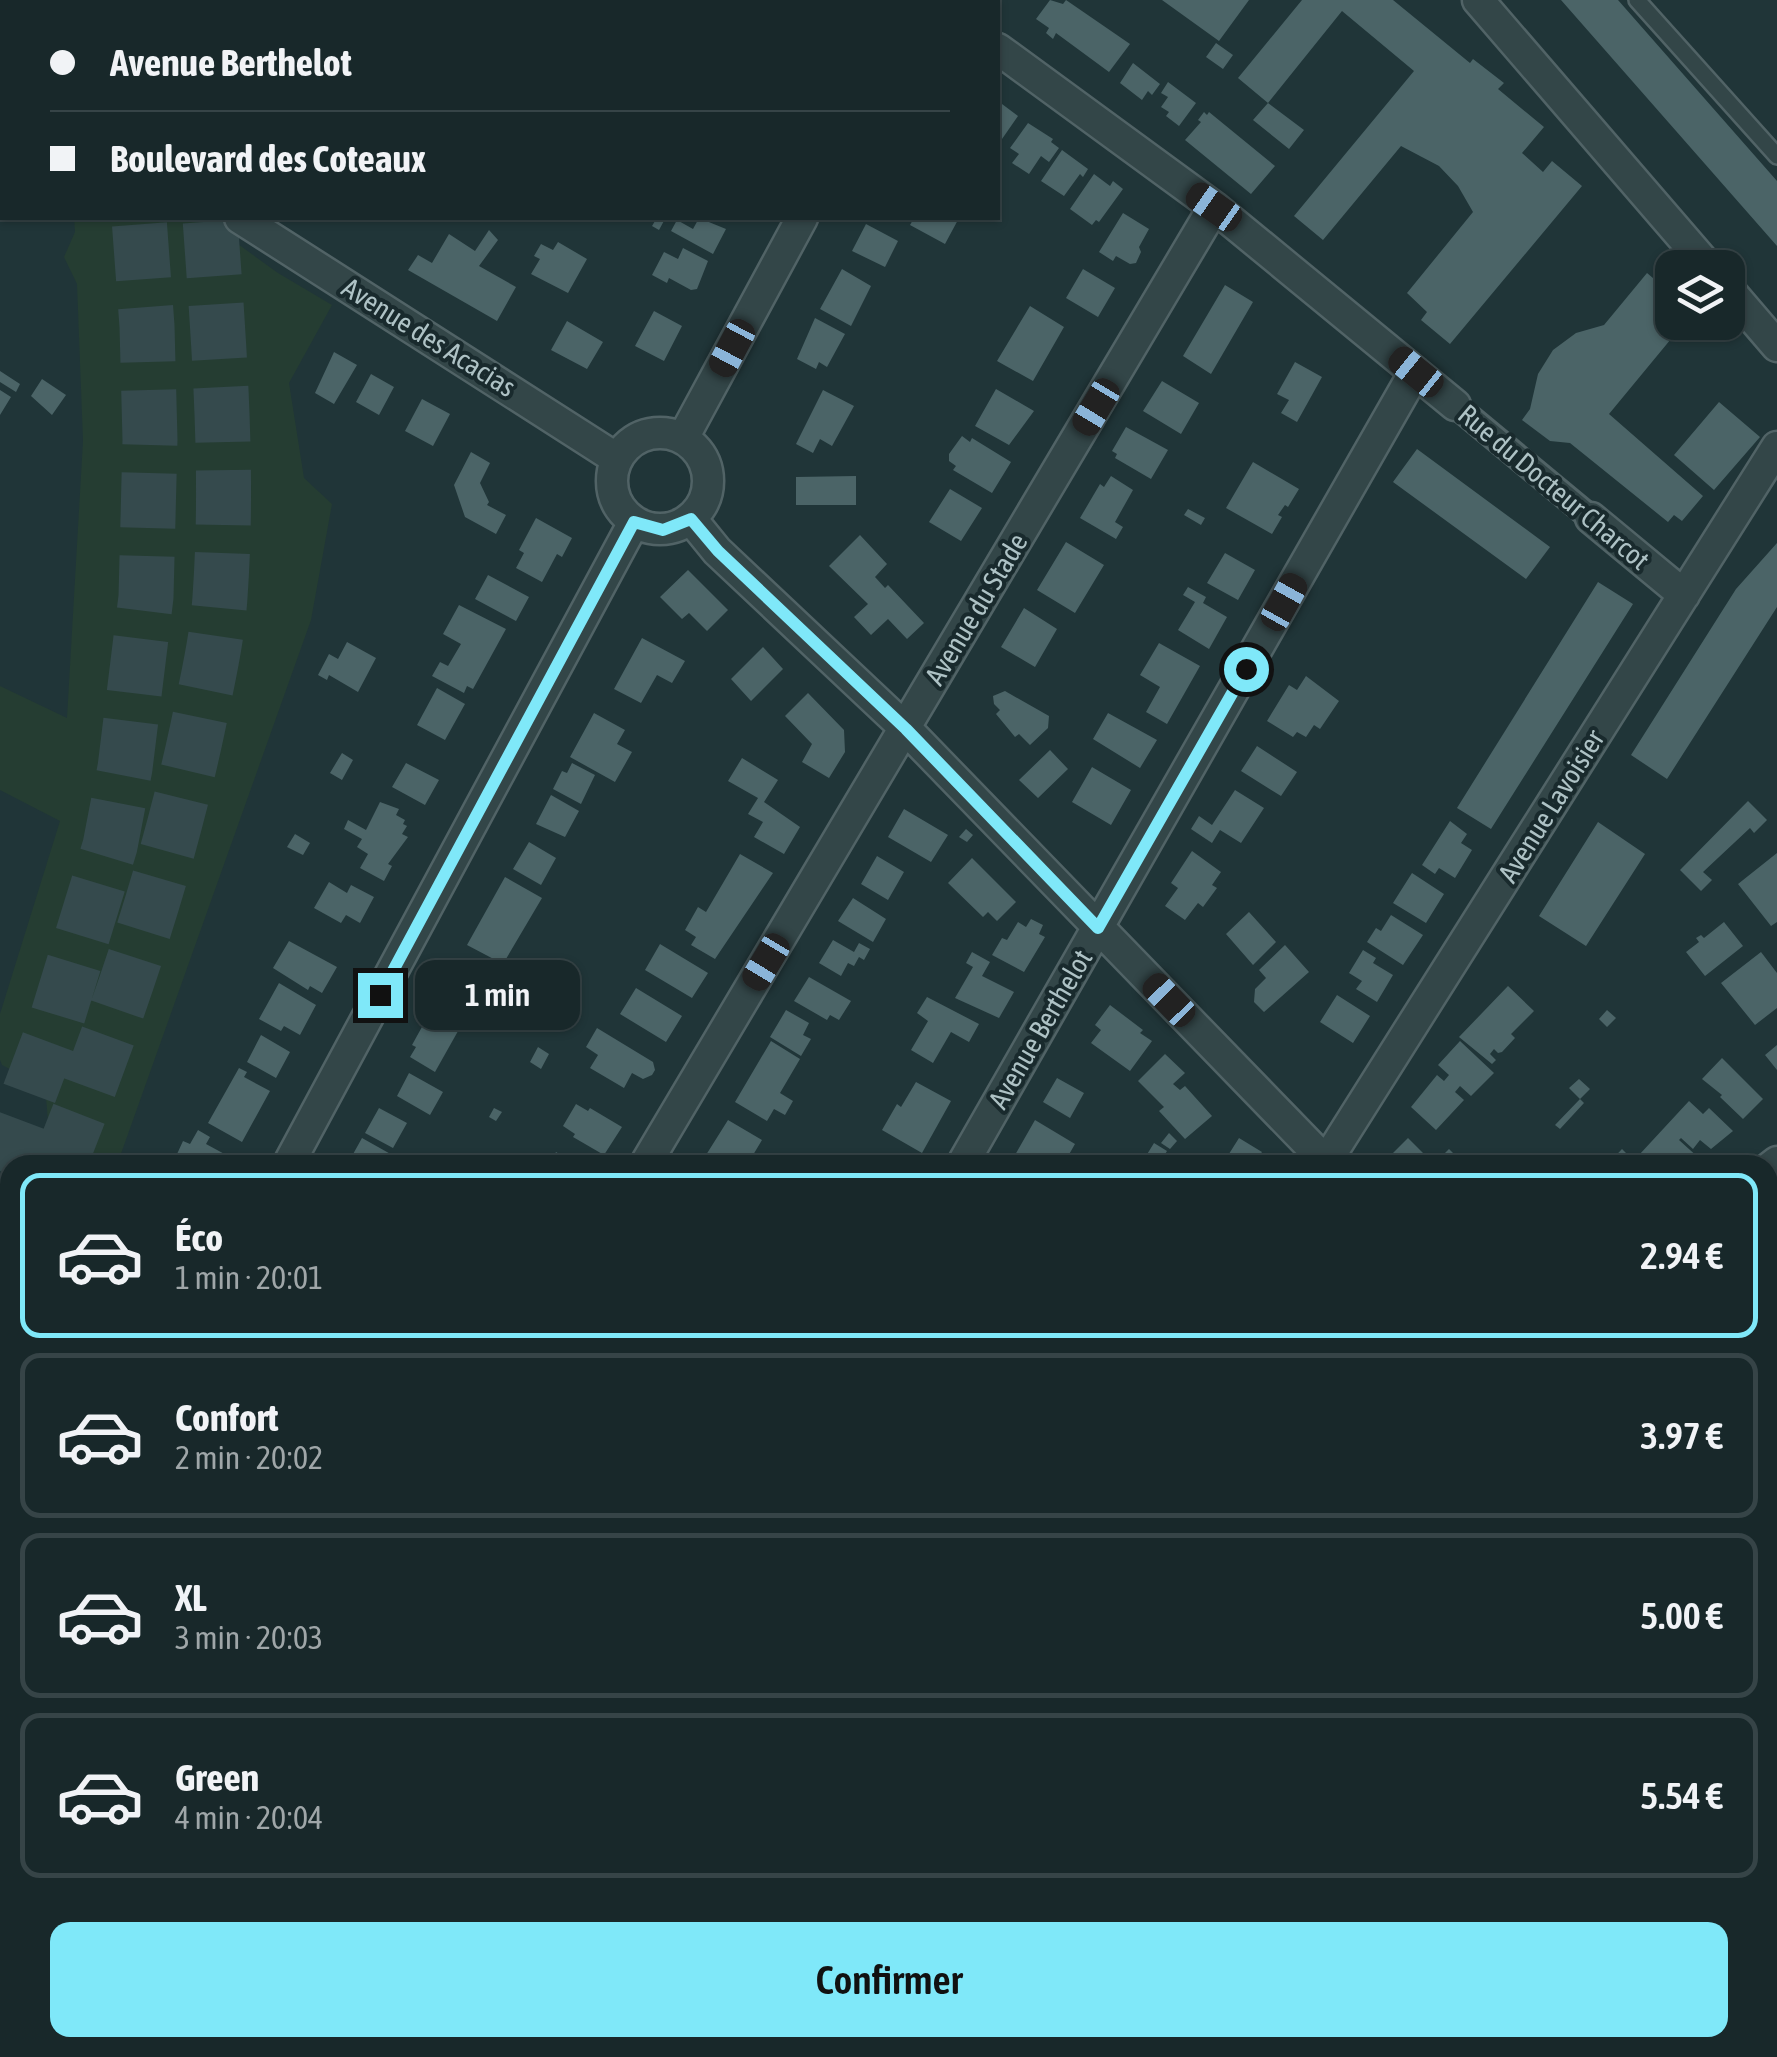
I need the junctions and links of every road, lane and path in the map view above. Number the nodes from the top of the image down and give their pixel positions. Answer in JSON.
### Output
{"nodes":[{"id":1,"x":1478,"y":0,"type":"edge"},
{"id":2,"x":1638,"y":0,"type":"edge"},
{"id":3,"x":1000,"y":51,"type":"edge"},
{"id":4,"x":1777,"y":156,"type":"edge"},
{"id":5,"x":1214,"y":207,"type":"junction"},
{"id":6,"x":243,"y":220,"type":"edge"},
{"id":7,"x":790,"y":222,"type":"edge"},
{"id":8,"x":1693,"y":250,"type":"edge"},
{"id":9,"x":1745,"y":309,"type":"edge"},
{"id":10,"x":1777,"y":346,"type":"edge"},
{"id":11,"x":1416,"y":372,"type":"junction"},
{"id":12,"x":1456,"y":405,"type":"joint"},
{"id":13,"x":683,"y":438,"type":"junction"},
{"id":14,"x":1777,"y":447,"type":"edge"},
{"id":15,"x":617,"y":459,"type":"junction"},
{"id":16,"x":1591,"y":518,"type":"joint"},
{"id":17,"x":691,"y":519,"type":"junction"},
{"id":18,"x":634,"y":522,"type":"junction"},
{"id":19,"x":1684,"y":595,"type":"junction"},
{"id":20,"x":906,"y":729,"type":"junction"},
{"id":21,"x":1098,"y":928,"type":"junction"},
{"id":22,"x":293,"y":1155,"type":"edge"},
{"id":23,"x":651,"y":1155,"type":"edge"},
{"id":24,"x":968,"y":1155,"type":"edge"},
{"id":25,"x":1317,"y":1155,"type":"edge"},
{"id":26,"x":1332,"y":1155,"type":"edge"}],
"edges":[{"from":1,"to":8,"type":"street"},
{"from":2,"to":4,"type":"lane"},
{"from":3,"to":5,"type":"street","name":"Rue du Docteur Charcot"},
{"from":5,"to":11,"type":"street","name":"Rue du Docteur Charcot"},
{"from":5,"to":20,"type":"street","name":"Avenue du Stade"},
{"from":6,"to":15,"type":"street","name":"Avenue des Acacias"},
{"from":7,"to":13,"type":"street"},
{"from":9,"to":10,"type":"street"},
{"from":11,"to":12,"type":"street","name":"Rue du Docteur Charcot"},
{"from":11,"to":21,"type":"street","name":"Avenue Berthelot"},
{"from":12,"to":16,"type":"street","name":"Rue du Docteur Charcot"},
{"from":13,"to":15,"type":"street"},
{"from":13,"to":17,"type":"street"},
{"from":14,"to":19,"type":"street","name":"Avenue Lavoisier"},
{"from":15,"to":18,"type":"street"},
{"from":16,"to":19,"type":"street","name":"Rue du Docteur Charcot"},
{"from":17,"to":18,"type":"street"},
{"from":17,"to":20,"type":"street"},
{"from":18,"to":22,"type":"street"},
{"from":19,"to":26,"type":"street","name":"Avenue Lavoisier"},
{"from":20,"to":21,"type":"street"},
{"from":20,"to":23,"type":"street","name":"Avenue du Stade"},
{"from":21,"to":24,"type":"street","name":"Avenue Berthelot"},
{"from":21,"to":25,"type":"street"}]}
